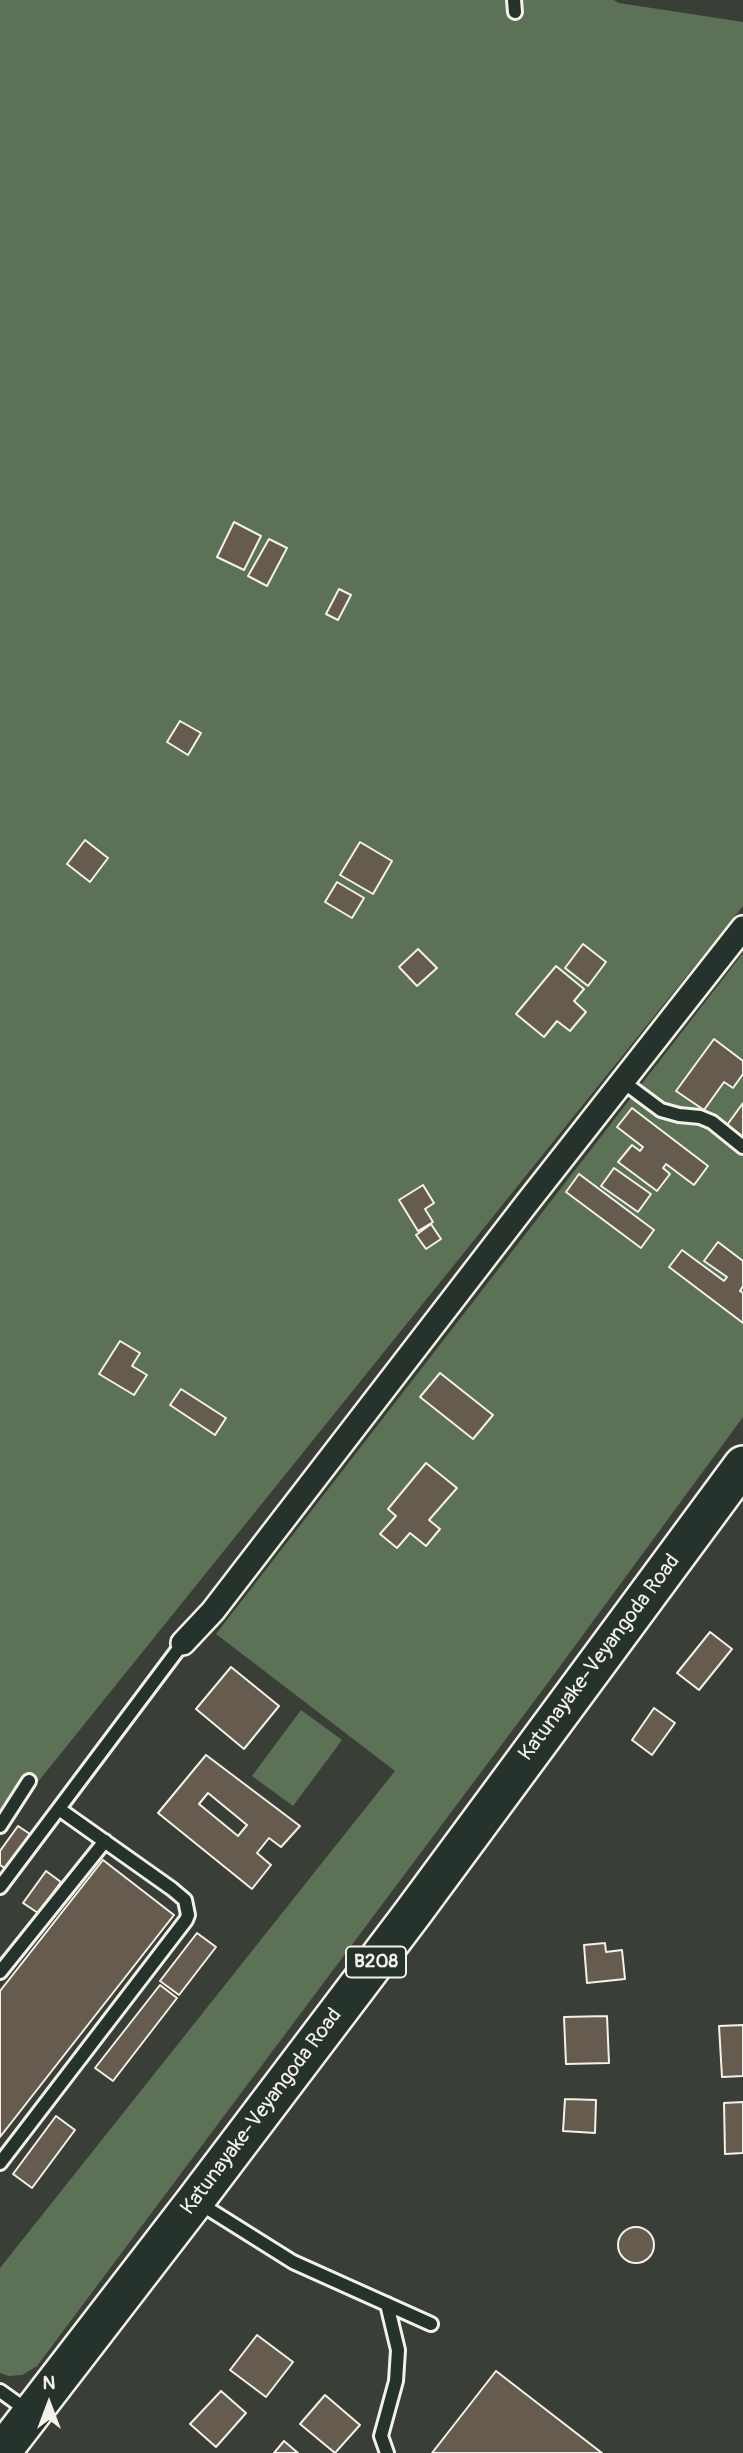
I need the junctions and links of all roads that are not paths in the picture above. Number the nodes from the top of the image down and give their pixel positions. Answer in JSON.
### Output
{"nodes":[{"id":1,"x":743,"y":928,"type":"edge"},
{"id":2,"x":622,"y":1082,"type":"junction"},
{"id":3,"x":743,"y":1147,"type":"edge"},
{"id":4,"x":743,"y":1465,"type":"edge"},
{"id":5,"x":183,"y":1643,"type":"joint"},
{"id":6,"x":29,"y":1781,"type":"dead end"},
{"id":7,"x":59,"y":1809,"type":"junction"},
{"id":8,"x":0,"y":1826,"type":"edge"},
{"id":9,"x":105,"y":1841,"type":"junction"},
{"id":10,"x":0,"y":1887,"type":"edge"},
{"id":11,"x":0,"y":1972,"type":"edge"},
{"id":12,"x":0,"y":2163,"type":"edge"},
{"id":13,"x":195,"y":2201,"type":"junction"},
{"id":14,"x":387,"y":2304,"type":"junction"},
{"id":15,"x":431,"y":2324,"type":"dead end"},
{"id":16,"x":0,"y":2391,"type":"edge"},
{"id":17,"x":31,"y":2413,"type":"junction"},
{"id":18,"x":1,"y":2453,"type":"edge"},
{"id":19,"x":387,"y":2453,"type":"edge"}],
"edges":[{"from":1,"to":2,"type":"street"},
{"from":2,"to":3,"type":"lane"},
{"from":2,"to":5,"type":"street"},
{"from":4,"to":13,"type":"main road","name":"Katunayake-Veyangoda Road","number":"B208"},
{"from":5,"to":7,"type":"lane"},
{"from":6,"to":8,"type":"lane"},
{"from":7,"to":9,"type":"lane"},
{"from":7,"to":10,"type":"lane"},
{"from":9,"to":11,"type":"lane"},
{"from":9,"to":12,"type":"lane"},
{"from":13,"to":14,"type":"lane"},
{"from":13,"to":17,"type":"main road","name":"Katunayake-Veyangoda Road","number":"B208"},
{"from":14,"to":15,"type":"lane"},
{"from":14,"to":19,"type":"lane"},
{"from":16,"to":17,"type":"lane"},
{"from":17,"to":18,"type":"main road","name":"Katunayake-Veyangoda Road","number":"B208"}]}
